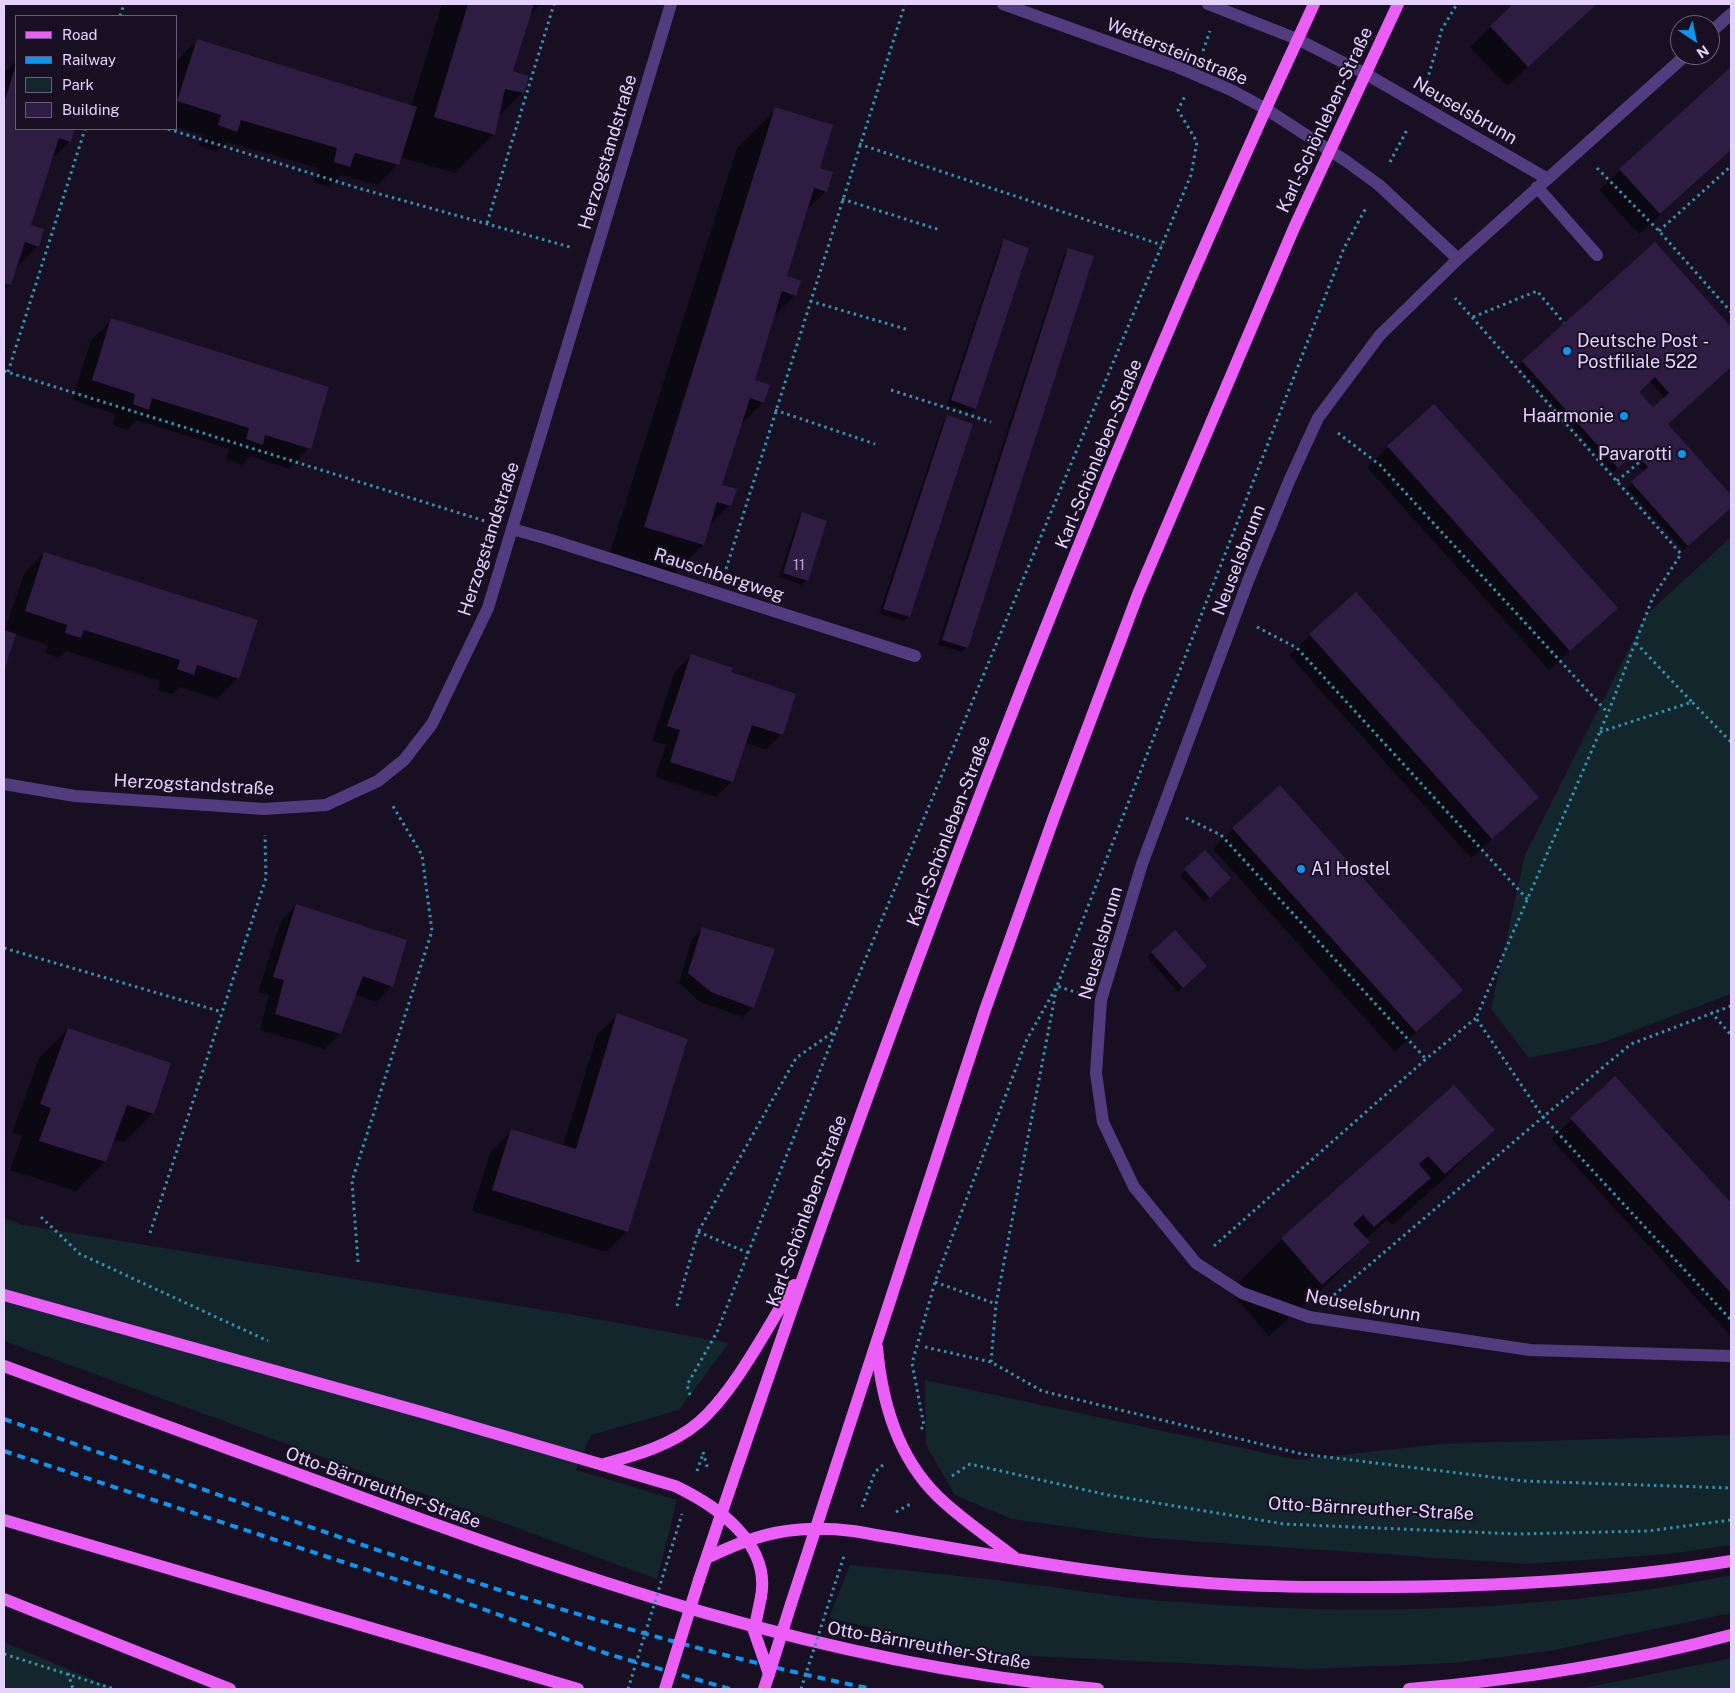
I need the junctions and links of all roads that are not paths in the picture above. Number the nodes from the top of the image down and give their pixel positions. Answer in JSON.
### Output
{"nodes":[{"id":1,"x":671,"y":4,"type":"edge"},
{"id":2,"x":1003,"y":4,"type":"edge"},
{"id":3,"x":1314,"y":4,"type":"edge"},
{"id":4,"x":1398,"y":4,"type":"edge"},
{"id":5,"x":1213,"y":6,"type":"edge"},
{"id":6,"x":1731,"y":14,"type":"edge"},
{"id":7,"x":1720,"y":24,"type":"edge"},
{"id":8,"x":1297,"y":39,"type":"junction"},
{"id":9,"x":1675,"y":65,"type":"edge"},
{"id":10,"x":1366,"y":74,"type":"junction"},
{"id":11,"x":1266,"y":109,"type":"junction"},
{"id":12,"x":1330,"y":150,"type":"junction"},
{"id":13,"x":1542,"y":182,"type":"junction"},
{"id":14,"x":1598,"y":254,"type":"dead end"},
{"id":15,"x":1458,"y":259,"type":"junction"},
{"id":16,"x":512,"y":529,"type":"junction"},
{"id":17,"x":915,"y":656,"type":"dead end"},
{"id":18,"x":4,"y":784,"type":"edge"},
{"id":19,"x":805,"y":1268,"type":"junction"},
{"id":20,"x":4,"y":1295,"type":"edge"},
{"id":21,"x":877,"y":1342,"type":"junction"},
{"id":22,"x":1731,"y":1356,"type":"edge"},
{"id":23,"x":4,"y":1366,"type":"edge"},
{"id":24,"x":603,"y":1464,"type":"junction"},
{"id":25,"x":722,"y":1513,"type":"junction"},
{"id":26,"x":4,"y":1520,"type":"edge"},
{"id":27,"x":815,"y":1528,"type":"junction"},
{"id":28,"x":747,"y":1540,"type":"junction"},
{"id":29,"x":707,"y":1558,"type":"junction"},
{"id":30,"x":1016,"y":1558,"type":"junction"},
{"id":31,"x":1731,"y":1561,"type":"edge"},
{"id":32,"x":4,"y":1599,"type":"edge"},
{"id":33,"x":1731,"y":1635,"type":"edge"},
{"id":34,"x":769,"y":1674,"type":"junction"},
{"id":35,"x":230,"y":1689,"type":"edge"},
{"id":36,"x":578,"y":1689,"type":"edge"},
{"id":37,"x":664,"y":1689,"type":"edge"},
{"id":38,"x":764,"y":1689,"type":"edge"},
{"id":39,"x":1098,"y":1689,"type":"edge"},
{"id":40,"x":1408,"y":1689,"type":"edge"}],
"edges":[{"from":1,"to":16,"type":"street","name":"Herzogstandstraße"},
{"from":2,"to":11,"type":"street","name":"Wettersteinstraße"},
{"from":3,"to":8,"type":"main road","name":"Karl-Schönleben-Straße"},
{"from":4,"to":10,"type":"main road","name":"Karl-Schönleben-Straße"},
{"from":5,"to":8,"type":"street"},
{"from":6,"to":7,"type":"street"},
{"from":8,"to":10,"type":"street"},
{"from":8,"to":11,"type":"main road","name":"Karl-Schönleben-Straße"},
{"from":9,"to":13,"type":"street","name":"Neuselsbrunn"},
{"from":10,"to":12,"type":"main road","name":"Karl-Schönleben-Straße"},
{"from":10,"to":13,"type":"street","name":"Neuselsbrunn"},
{"from":11,"to":12,"type":"street","name":"Wettersteinstraße"},
{"from":11,"to":19,"type":"main road","name":"Karl-Schönleben-Straße"},
{"from":12,"to":15,"type":"street"},
{"from":12,"to":21,"type":"main road","name":"Karl-Schönleben-Straße"},
{"from":13,"to":14,"type":"street"},
{"from":13,"to":15,"type":"street","name":"Neuselsbrunn"},
{"from":15,"to":22,"type":"street","name":"Neuselsbrunn"},
{"from":16,"to":17,"type":"street","name":"Rauschbergweg"},
{"from":16,"to":18,"type":"street","name":"Herzogstandstraße"},
{"from":19,"to":24,"type":"main road"},
{"from":19,"to":25,"type":"main road","name":"Karl-Schönleben-Straße"},
{"from":20,"to":24,"type":"main road"},
{"from":21,"to":27,"type":"main road","name":"Karl-Schönleben-Straße"},
{"from":21,"to":30,"type":"main road"},
{"from":23,"to":39,"type":"main road","name":"Otto-Bärnreuther-Straße"},
{"from":24,"to":25,"type":"main road"},
{"from":25,"to":28,"type":"main road"},
{"from":25,"to":29,"type":"main road","name":"Karl-Schönleben-Straße"},
{"from":26,"to":36,"type":"main road"},
{"from":27,"to":28,"type":"main road"},
{"from":27,"to":30,"type":"main road"},
{"from":27,"to":34,"type":"main road","name":"Karl-Schönleben-Straße","bridge":true},
{"from":28,"to":29,"type":"main road"},
{"from":28,"to":34,"type":"main road","bridge":true},
{"from":29,"to":37,"type":"main road","name":"Karl-Schönleben-Straße","bridge":true},
{"from":30,"to":31,"type":"main road"},
{"from":32,"to":35,"type":"main road"},
{"from":33,"to":40,"type":"main road"},
{"from":34,"to":38,"type":"main road","name":"Karl-Schönleben-Straße"}]}
